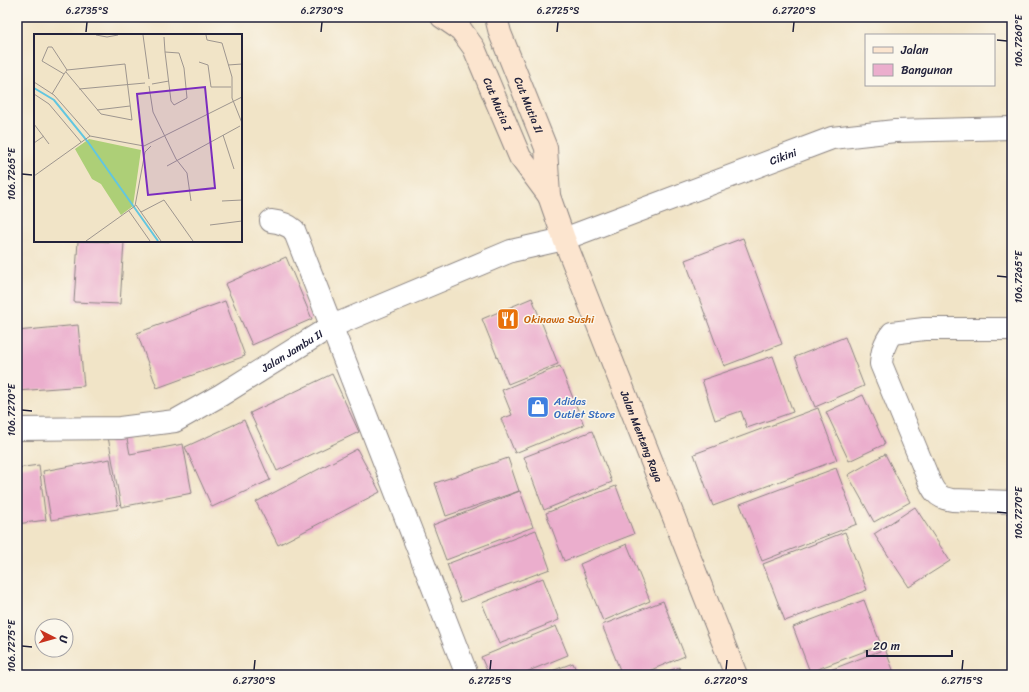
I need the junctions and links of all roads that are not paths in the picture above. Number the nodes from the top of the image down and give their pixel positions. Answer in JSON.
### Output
{"nodes":[{"id":1,"x":442,"y":17,"type":"edge"},
{"id":2,"x":496,"y":17,"type":"edge"},
{"id":3,"x":1012,"y":128,"type":"edge"},
{"id":4,"x":549,"y":196,"type":"junction"},
{"id":5,"x":271,"y":221,"type":"dead end"},
{"id":6,"x":564,"y":239,"type":"junction"},
{"id":7,"x":330,"y":327,"type":"junction"},
{"id":8,"x":1012,"y":329,"type":"edge"},
{"id":9,"x":17,"y":429,"type":"edge"},
{"id":10,"x":1012,"y":502,"type":"edge"},
{"id":11,"x":467,"y":675,"type":"edge"},
{"id":12,"x":736,"y":675,"type":"edge"}],
"edges":[{"from":1,"to":4,"type":"main road","name":"Cut Mutia I"},
{"from":2,"to":4,"type":"main road","name":"Cut Mutia II"},
{"from":3,"to":6,"type":"street","name":"Cikini"},
{"from":4,"to":6,"type":"main road","name":"Jalan Menteng Raya"},
{"from":5,"to":7,"type":"street"},
{"from":6,"to":7,"type":"street","name":"Jalan Jambu II"},
{"from":6,"to":12,"type":"main road","name":"Jalan Menteng Raya"},
{"from":7,"to":9,"type":"street","name":"Jalan Jambu II"},
{"from":7,"to":11,"type":"street"},
{"from":8,"to":10,"type":"street"}]}
